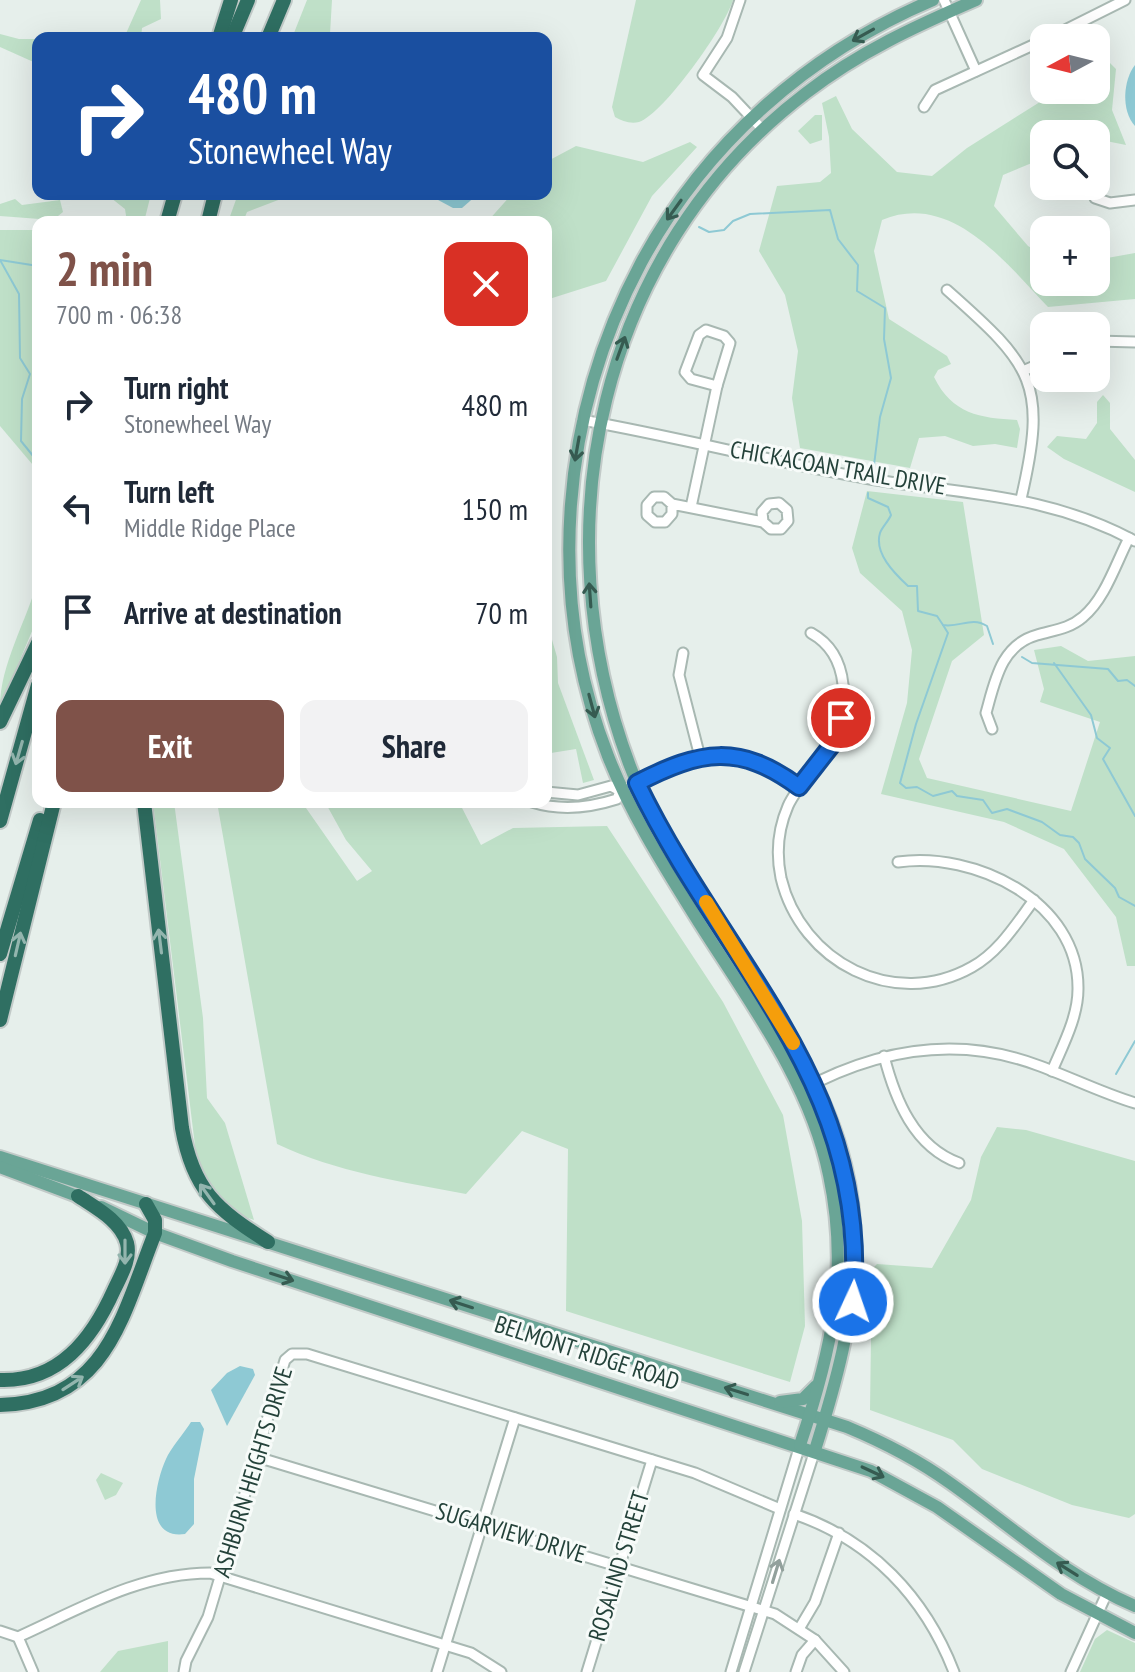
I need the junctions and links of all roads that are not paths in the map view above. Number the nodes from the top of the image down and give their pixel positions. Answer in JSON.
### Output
{"nodes":[{"id":1,"x":231,"y":0,"type":"edge"},
{"id":2,"x":248,"y":0,"type":"edge"},
{"id":3,"x":284,"y":0,"type":"edge"},
{"id":4,"x":740,"y":0,"type":"edge"},
{"id":5,"x":933,"y":0,"type":"edge"},
{"id":6,"x":976,"y":0,"type":"edge"},
{"id":7,"x":1125,"y":0,"type":"edge"},
{"id":8,"x":949,"y":11,"type":"edge"},
{"id":9,"x":1077,"y":24,"type":"edge"},
{"id":10,"x":221,"y":32,"type":"edge"},
{"id":11,"x":235,"y":32,"type":"edge"},
{"id":12,"x":271,"y":32,"type":"edge"},
{"id":13,"x":1030,"y":47,"type":"edge"},
{"id":14,"x":976,"y":71,"type":"junction"},
{"id":15,"x":924,"y":107,"type":"dead end"},
{"id":16,"x":752,"y":117,"type":"junction"},
{"id":17,"x":763,"y":130,"type":"junction"},
{"id":18,"x":1101,"y":200,"type":"edge"},
{"id":19,"x":1135,"y":200,"type":"edge"},
{"id":20,"x":947,"y":290,"type":"dead end"},
{"id":21,"x":1110,"y":341,"type":"edge"},
{"id":22,"x":1135,"y":342,"type":"edge"},
{"id":23,"x":1030,"y":368,"type":"edge"},
{"id":24,"x":1023,"y":371,"type":"junction"},
{"id":25,"x":717,"y":386,"type":"junction"},
{"id":26,"x":582,"y":420,"type":"junction"},
{"id":27,"x":600,"y":423,"type":"junction"},
{"id":28,"x":705,"y":445,"type":"junction"},
{"id":29,"x":1021,"y":499,"type":"junction"},
{"id":30,"x":672,"y":504,"type":"dead end"},
{"id":31,"x":691,"y":507,"type":"junction"},
{"id":32,"x":763,"y":522,"type":"dead end"},
{"id":33,"x":1132,"y":539,"type":"edge"},
{"id":34,"x":811,"y":633,"type":"dead end"},
{"id":35,"x":683,"y":653,"type":"dead end"},
{"id":36,"x":32,"y":655,"type":"edge"},
{"id":37,"x":32,"y":706,"type":"edge"},
{"id":38,"x":0,"y":722,"type":"edge"},
{"id":39,"x":992,"y":729,"type":"dead end"},
{"id":40,"x":700,"y":757,"type":"junction"},
{"id":41,"x":637,"y":783,"type":"junction"},
{"id":42,"x":799,"y":787,"type":"junction"},
{"id":43,"x":622,"y":790,"type":"junction"},
{"id":44,"x":552,"y":793,"type":"edge"},
{"id":45,"x":552,"y":806,"type":"edge"},
{"id":46,"x":44,"y":808,"type":"edge"},
{"id":47,"x":53,"y":808,"type":"edge"},
{"id":48,"x":145,"y":808,"type":"edge"},
{"id":49,"x":0,"y":821,"type":"edge"},
{"id":50,"x":898,"y":862,"type":"dead end"},
{"id":51,"x":1034,"y":900,"type":"junction"},
{"id":52,"x":0,"y":954,"type":"edge"},
{"id":53,"x":0,"y":1020,"type":"edge"},
{"id":54,"x":884,"y":1056,"type":"junction"},
{"id":55,"x":1052,"y":1071,"type":"junction"},
{"id":56,"x":815,"y":1083,"type":"junction"},
{"id":57,"x":800,"y":1091,"type":"junction"},
{"id":58,"x":1135,"y":1103,"type":"edge"},
{"id":59,"x":0,"y":1157,"type":"edge"},
{"id":60,"x":959,"y":1163,"type":"dead end"},
{"id":61,"x":0,"y":1167,"type":"edge"},
{"id":62,"x":78,"y":1196,"type":"junction"},
{"id":63,"x":146,"y":1204,"type":"junction"},
{"id":64,"x":155,"y":1233,"type":"junction"},
{"id":65,"x":268,"y":1242,"type":"junction"},
{"id":66,"x":822,"y":1377,"type":"junction"},
{"id":67,"x":0,"y":1380,"type":"edge"},
{"id":68,"x":769,"y":1402,"type":"junction"},
{"id":69,"x":0,"y":1405,"type":"edge"},
{"id":70,"x":810,"y":1415,"type":"junction"},
{"id":71,"x":515,"y":1418,"type":"junction"},
{"id":72,"x":825,"y":1419,"type":"junction"},
{"id":73,"x":800,"y":1445,"type":"junction"},
{"id":74,"x":815,"y":1450,"type":"junction"},
{"id":75,"x":257,"y":1457,"type":"junction"},
{"id":76,"x":652,"y":1460,"type":"junction"},
{"id":77,"x":780,"y":1509,"type":"junction"},
{"id":78,"x":794,"y":1514,"type":"junction"},
{"id":79,"x":481,"y":1524,"type":"junction"},
{"id":80,"x":839,"y":1533,"type":"junction"},
{"id":81,"x":619,"y":1566,"type":"junction"},
{"id":82,"x":221,"y":1576,"type":"junction"},
{"id":83,"x":1107,"y":1593,"type":"junction"},
{"id":84,"x":752,"y":1606,"type":"junction"},
{"id":85,"x":1135,"y":1606,"type":"edge"},
{"id":86,"x":764,"y":1610,"type":"junction"},
{"id":87,"x":1097,"y":1615,"type":"junction"},
{"id":88,"x":799,"y":1629,"type":"junction"},
{"id":89,"x":0,"y":1631,"type":"edge"},
{"id":90,"x":1135,"y":1633,"type":"edge"},
{"id":91,"x":18,"y":1637,"type":"junction"},
{"id":92,"x":815,"y":1640,"type":"junction"},
{"id":93,"x":445,"y":1645,"type":"junction"},
{"id":94,"x":33,"y":1672,"type":"edge"},
{"id":95,"x":184,"y":1672,"type":"edge"},
{"id":96,"x":437,"y":1672,"type":"edge"},
{"id":97,"x":501,"y":1672,"type":"edge"},
{"id":98,"x":587,"y":1672,"type":"edge"},
{"id":99,"x":731,"y":1672,"type":"edge"},
{"id":100,"x":744,"y":1672,"type":"edge"},
{"id":101,"x":796,"y":1672,"type":"edge"},
{"id":102,"x":844,"y":1672,"type":"edge"},
{"id":103,"x":954,"y":1672,"type":"edge"},
{"id":104,"x":1071,"y":1672,"type":"edge"}],
"edges":[{"from":1,"to":10,"type":"highway"},
{"from":2,"to":11,"type":"highway"},
{"from":3,"to":12,"type":"highway"},
{"from":4,"to":16,"type":"street"},
{"from":5,"to":16,"type":"main road","one_way":true},
{"from":6,"to":8,"type":"main road"},
{"from":7,"to":9,"type":"street"},
{"from":8,"to":14,"type":"street"},
{"from":8,"to":17,"type":"main road"},
{"from":13,"to":14,"type":"street"},
{"from":14,"to":15,"type":"street"},
{"from":16,"to":17,"type":"street"},
{"from":16,"to":26,"type":"main road","one_way":true},
{"from":27,"to":17,"type":"main road","one_way":true},
{"from":18,"to":19,"type":"street"},
{"from":20,"to":24,"type":"street"},
{"from":21,"to":22,"type":"street"},
{"from":23,"to":24,"type":"street"},
{"from":24,"to":29,"type":"street"},
{"from":25,"to":25,"type":"street"},
{"from":25,"to":28,"type":"street"},
{"from":26,"to":27,"type":"street","name":"CHICKACOAN TRAIL DRIVE"},
{"from":26,"to":43,"type":"main road","one_way":true},
{"from":27,"to":28,"type":"street","name":"CHICKACOAN TRAIL DRIVE"},
{"from":41,"to":27,"type":"main road","one_way":true},
{"from":28,"to":29,"type":"street","name":"CHICKACOAN TRAIL DRIVE"},
{"from":28,"to":31,"type":"street"},
{"from":29,"to":33,"type":"street","name":"CHICKACOAN TRAIL DRIVE"},
{"from":30,"to":31,"type":"street"},
{"from":31,"to":32,"type":"street"},
{"from":33,"to":39,"type":"street"},
{"from":34,"to":42,"type":"street"},
{"from":35,"to":40,"type":"street"},
{"from":36,"to":38,"type":"highway"},
{"from":37,"to":49,"type":"highway","one_way":true},
{"from":40,"to":41,"type":"street"},
{"from":40,"to":42,"type":"street"},
{"from":41,"to":43,"type":"street"},
{"from":41,"to":56,"type":"main road"},
{"from":42,"to":51,"type":"street"},
{"from":43,"to":44,"type":"street"},
{"from":43,"to":45,"type":"street"},
{"from":43,"to":57,"type":"main road"},
{"from":46,"to":52,"type":"highway"},
{"from":53,"to":47,"type":"highway","one_way":true},
{"from":65,"to":48,"type":"highway","one_way":true},
{"from":50,"to":51,"type":"street"},
{"from":51,"to":55,"type":"street"},
{"from":54,"to":55,"type":"street"},
{"from":54,"to":56,"type":"street"},
{"from":54,"to":60,"type":"street"},
{"from":55,"to":58,"type":"street"},
{"from":56,"to":57,"type":"street"},
{"from":56,"to":72,"type":"main road"},
{"from":57,"to":66,"type":"main road"},
{"from":59,"to":63,"type":"main road","name":"BELMONT RIDGE ROAD"},
{"from":61,"to":62,"type":"main road","name":"BELMONT RIDGE ROAD"},
{"from":62,"to":64,"type":"main road","name":"BELMONT RIDGE ROAD"},
{"from":62,"to":67,"type":"highway","one_way":true},
{"from":63,"to":64,"type":"highway"},
{"from":63,"to":65,"type":"main road","name":"BELMONT RIDGE ROAD"},
{"from":69,"to":64,"type":"highway","one_way":true},
{"from":64,"to":73,"type":"main road","name":"BELMONT RIDGE ROAD","one_way":true},
{"from":68,"to":65,"type":"main road","name":"BELMONT RIDGE ROAD","one_way":true},
{"from":66,"to":68,"type":"main road"},
{"from":66,"to":70,"type":"main road"},
{"from":68,"to":70,"type":"main road","name":"BELMONT RIDGE ROAD"},
{"from":70,"to":72,"type":"main road","name":"BELMONT RIDGE ROAD"},
{"from":70,"to":73,"type":"main road"},
{"from":71,"to":75,"type":"street","name":"ASHBURN HEIGHTS DRIVE"},
{"from":71,"to":76,"type":"street","name":"ASHBURN HEIGHTS DRIVE"},
{"from":71,"to":79,"type":"street"},
{"from":72,"to":74,"type":"main road"},
{"from":83,"to":72,"type":"main road","name":"BELMONT RIDGE ROAD","one_way":true},
{"from":73,"to":74,"type":"main road","name":"BELMONT RIDGE ROAD"},
{"from":73,"to":77,"type":"street"},
{"from":74,"to":78,"type":"street"},
{"from":74,"to":87,"type":"main road","name":"BELMONT RIDGE ROAD","one_way":true},
{"from":75,"to":79,"type":"street","name":"SUGARVIEW DRIVE"},
{"from":75,"to":82,"type":"street","name":"ASHBURN HEIGHTS DRIVE"},
{"from":76,"to":77,"type":"street","name":"ASHBURN HEIGHTS DRIVE"},
{"from":76,"to":81,"type":"street","name":"ROSALIND STREET"},
{"from":77,"to":84,"type":"street"},
{"from":78,"to":80,"type":"street"},
{"from":86,"to":78,"type":"street","one_way":true},
{"from":79,"to":81,"type":"street","name":"SUGARVIEW DRIVE"},
{"from":79,"to":93,"type":"street"},
{"from":80,"to":88,"type":"street"},
{"from":80,"to":103,"type":"street"},
{"from":81,"to":84,"type":"street","name":"SUGARVIEW DRIVE"},
{"from":81,"to":98,"type":"street","name":"ROSALIND STREET"},
{"from":82,"to":91,"type":"street"},
{"from":82,"to":93,"type":"street"},
{"from":82,"to":95,"type":"street","name":"ASHBURN HEIGHTS DRIVE"},
{"from":83,"to":85,"type":"main road","name":"BELMONT RIDGE ROAD"},
{"from":83,"to":87,"type":"street"},
{"from":84,"to":86,"type":"street","name":"SUGARVIEW DRIVE"},
{"from":84,"to":99,"type":"street"},
{"from":86,"to":88,"type":"street"},
{"from":86,"to":100,"type":"street"},
{"from":87,"to":90,"type":"main road","name":"BELMONT RIDGE ROAD"},
{"from":87,"to":104,"type":"street"},
{"from":88,"to":92,"type":"street"},
{"from":89,"to":91,"type":"street"},
{"from":91,"to":94,"type":"street"},
{"from":92,"to":101,"type":"street"},
{"from":92,"to":102,"type":"street"},
{"from":93,"to":96,"type":"street"},
{"from":93,"to":97,"type":"street"}]}
